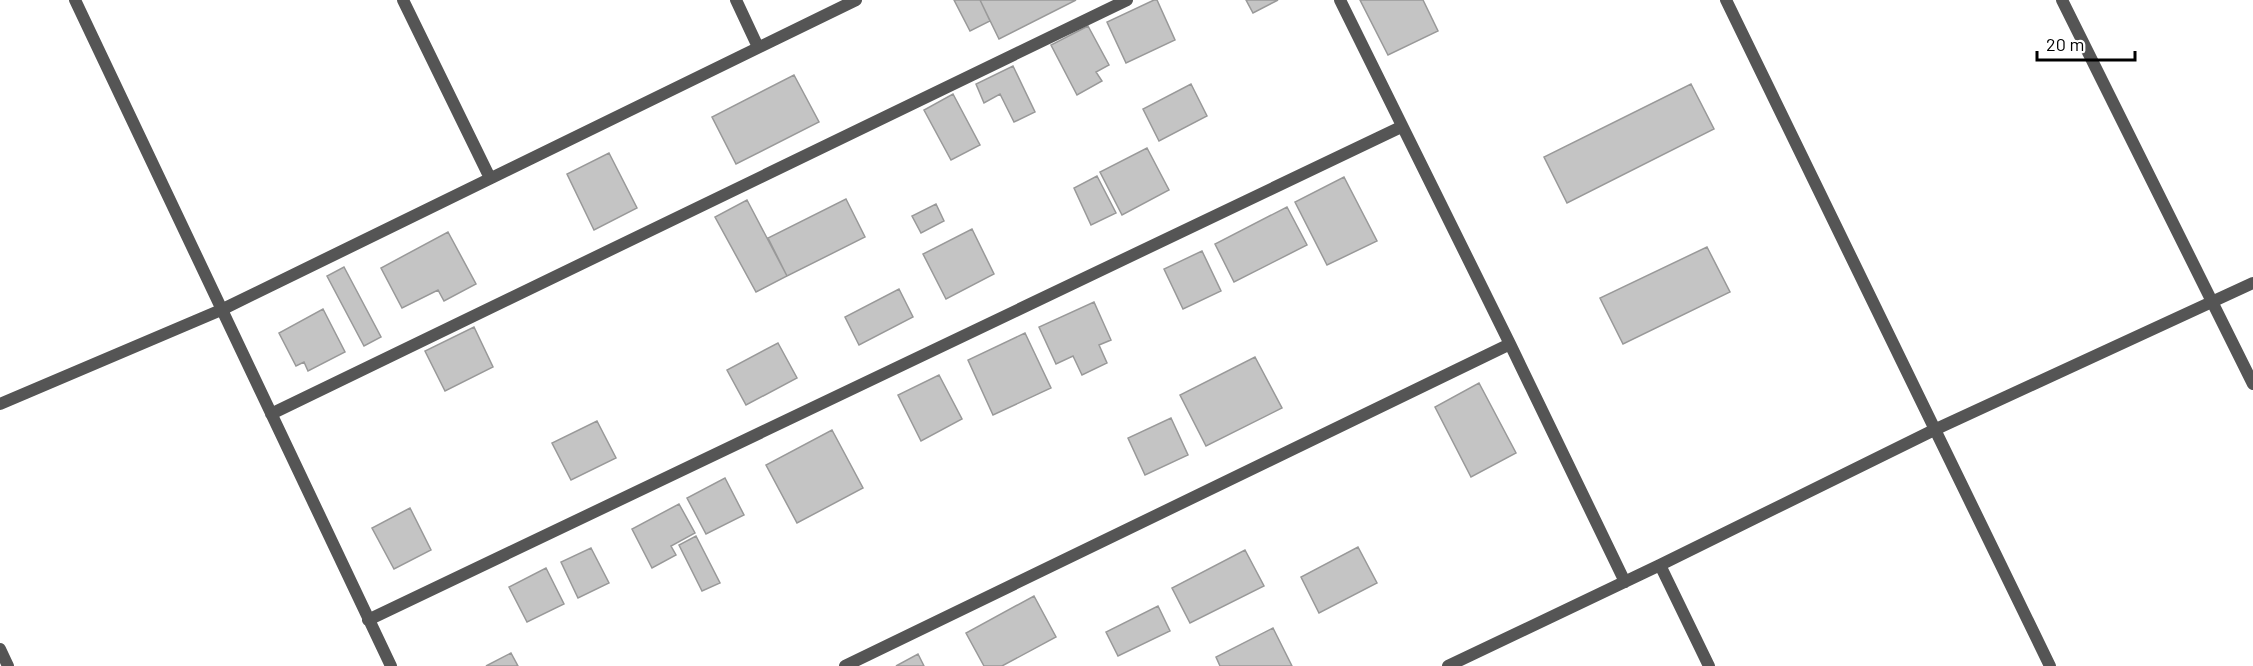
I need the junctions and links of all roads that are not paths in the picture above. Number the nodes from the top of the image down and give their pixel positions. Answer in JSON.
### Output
{"nodes":[{"id":1,"x":75,"y":0,"type":"edge"},
{"id":2,"x":403,"y":0,"type":"edge"},
{"id":3,"x":736,"y":0,"type":"edge"},
{"id":4,"x":856,"y":0,"type":"edge"},
{"id":5,"x":1127,"y":0,"type":"edge"},
{"id":6,"x":1340,"y":0,"type":"edge"},
{"id":7,"x":1726,"y":0,"type":"edge"},
{"id":8,"x":2062,"y":0,"type":"edge"},
{"id":9,"x":758,"y":47,"type":"junction"},
{"id":10,"x":1401,"y":127,"type":"junction"},
{"id":11,"x":490,"y":178,"type":"junction"},
{"id":12,"x":2253,"y":283,"type":"edge"},
{"id":13,"x":2211,"y":302,"type":"junction"},
{"id":14,"x":221,"y":310,"type":"junction"},
{"id":15,"x":1510,"y":344,"type":"junction"},
{"id":16,"x":2253,"y":384,"type":"edge"},
{"id":17,"x":0,"y":404,"type":"edge"},
{"id":18,"x":271,"y":414,"type":"junction"},
{"id":19,"x":1934,"y":430,"type":"junction"},
{"id":20,"x":1660,"y":565,"type":"junction"},
{"id":21,"x":1625,"y":582,"type":"junction"},
{"id":22,"x":368,"y":620,"type":"junction"},
{"id":23,"x":0,"y":649,"type":"edge"},
{"id":24,"x":8,"y":666,"type":"edge"},
{"id":25,"x":391,"y":666,"type":"edge"},
{"id":26,"x":845,"y":666,"type":"edge"},
{"id":27,"x":1448,"y":666,"type":"edge"},
{"id":28,"x":1709,"y":666,"type":"edge"},
{"id":29,"x":2050,"y":666,"type":"edge"}],
"edges":[{"from":1,"to":14,"type":"street"},
{"from":2,"to":11,"type":"street"},
{"from":3,"to":9,"type":"street"},
{"from":4,"to":9,"type":"street"},
{"from":5,"to":18,"type":"street"},
{"from":6,"to":10,"type":"street"},
{"from":7,"to":19,"type":"street"},
{"from":8,"to":13,"type":"street"},
{"from":9,"to":11,"type":"street"},
{"from":10,"to":15,"type":"street"},
{"from":10,"to":22,"type":"street"},
{"from":11,"to":14,"type":"street"},
{"from":12,"to":13,"type":"street"},
{"from":13,"to":16,"type":"street"},
{"from":13,"to":19,"type":"street"},
{"from":14,"to":17,"type":"street"},
{"from":14,"to":18,"type":"street"},
{"from":15,"to":21,"type":"street"},
{"from":15,"to":26,"type":"street"},
{"from":18,"to":22,"type":"street"},
{"from":19,"to":20,"type":"street"},
{"from":19,"to":29,"type":"street"},
{"from":20,"to":21,"type":"street"},
{"from":20,"to":28,"type":"street"},
{"from":21,"to":27,"type":"street"},
{"from":22,"to":25,"type":"street"},
{"from":23,"to":24,"type":"street"}]}
